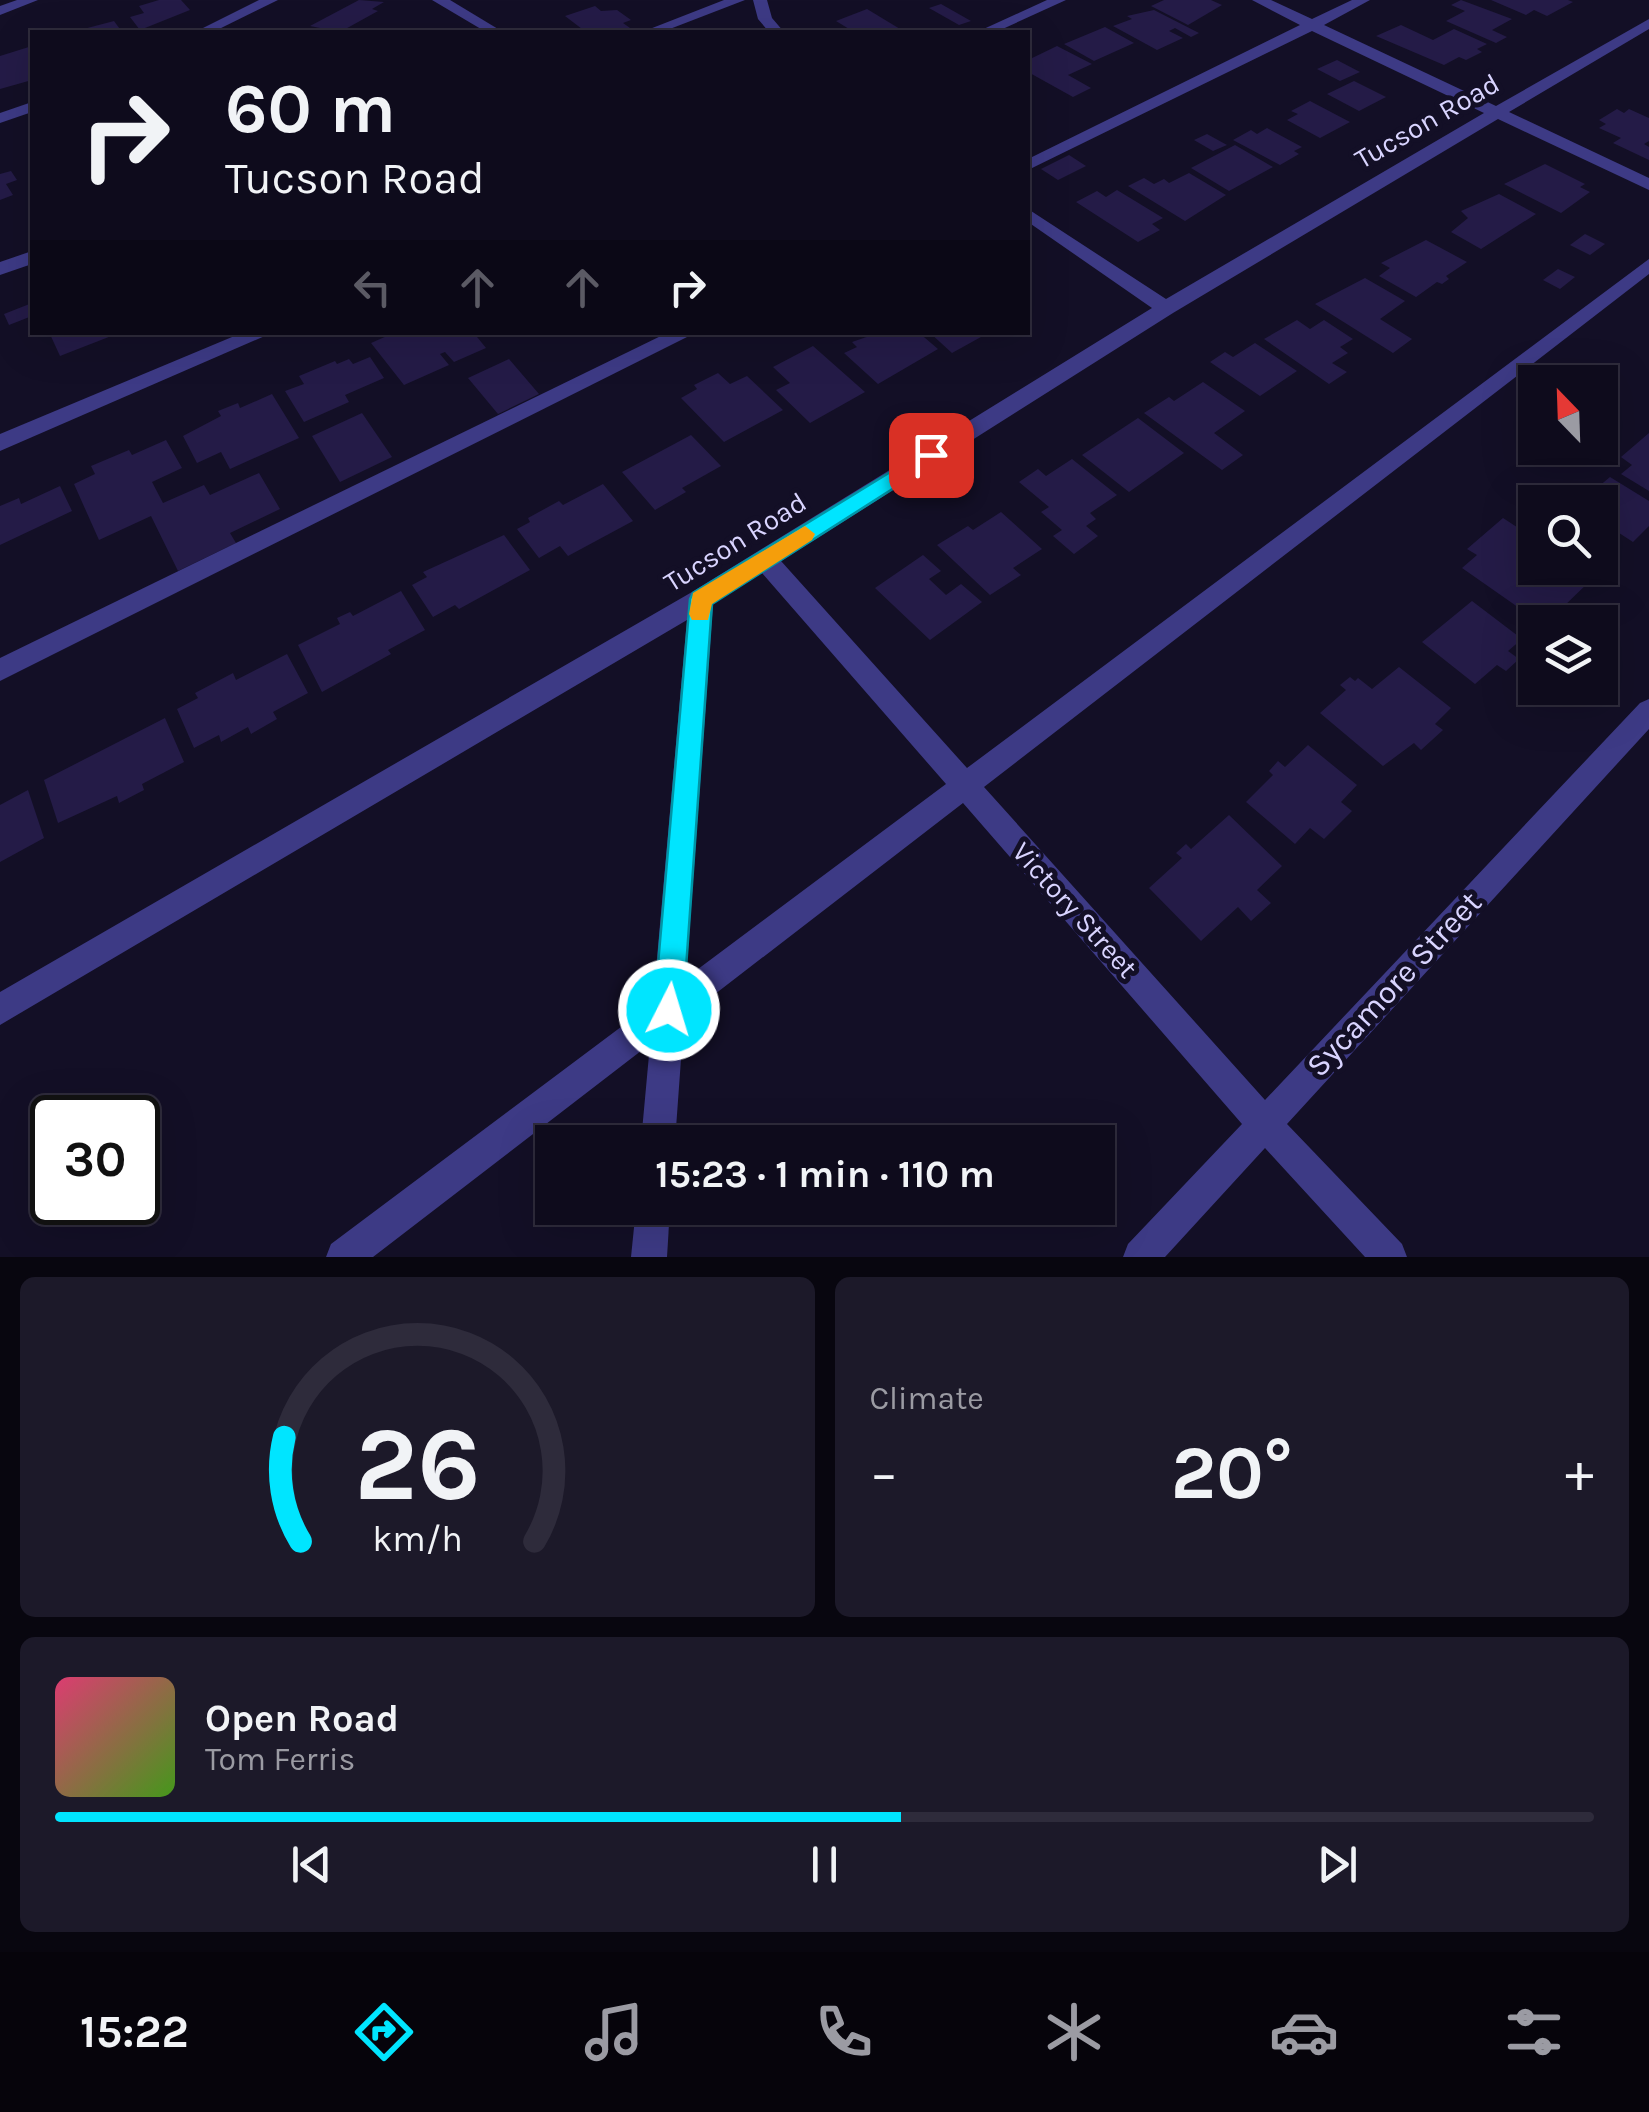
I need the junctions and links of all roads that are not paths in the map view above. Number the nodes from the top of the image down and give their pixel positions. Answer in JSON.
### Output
{"nodes":[{"id":1,"x":31,"y":0,"type":"edge"},
{"id":2,"x":271,"y":0,"type":"edge"},
{"id":3,"x":439,"y":0,"type":"edge"},
{"id":4,"x":738,"y":0,"type":"edge"},
{"id":5,"x":760,"y":0,"type":"edge"},
{"id":6,"x":1059,"y":0,"type":"edge"},
{"id":7,"x":1259,"y":0,"type":"edge"},
{"id":8,"x":1363,"y":0,"type":"edge"},
{"id":9,"x":0,"y":12,"type":"edge"},
{"id":10,"x":1649,"y":23,"type":"edge"},
{"id":11,"x":1312,"y":25,"type":"junction"},
{"id":12,"x":206,"y":30,"type":"edge"},
{"id":13,"x":492,"y":30,"type":"edge"},
{"id":14,"x":655,"y":30,"type":"edge"},
{"id":15,"x":775,"y":30,"type":"edge"},
{"id":16,"x":989,"y":30,"type":"edge"},
{"id":17,"x":30,"y":107,"type":"edge"},
{"id":18,"x":1499,"y":114,"type":"junction"},
{"id":19,"x":0,"y":118,"type":"edge"},
{"id":20,"x":1030,"y":164,"type":"edge"},
{"id":21,"x":1649,"y":185,"type":"edge"},
{"id":22,"x":1030,"y":215,"type":"edge"},
{"id":23,"x":30,"y":258,"type":"edge"},
{"id":24,"x":1649,"y":266,"type":"edge"},
{"id":25,"x":0,"y":269,"type":"edge"},
{"id":26,"x":1166,"y":308,"type":"junction"},
{"id":27,"x":257,"y":335,"type":"edge"},
{"id":28,"x":681,"y":335,"type":"edge"},
{"id":29,"x":0,"y":443,"type":"edge"},
{"id":30,"x":764,"y":560,"type":"junction"},
{"id":31,"x":701,"y":599,"type":"junction"},
{"id":32,"x":0,"y":670,"type":"edge"},
{"id":33,"x":1649,"y":711,"type":"edge"},
{"id":34,"x":964,"y":786,"type":"junction"},
{"id":35,"x":0,"y":1009,"type":"edge"},
{"id":36,"x":669,"y":1010,"type":"junction"},
{"id":37,"x":1264,"y":1123,"type":"junction"},
{"id":38,"x":659,"y":1125,"type":"edge"},
{"id":39,"x":652,"y":1225,"type":"edge"},
{"id":40,"x":344,"y":1257,"type":"edge"},
{"id":41,"x":649,"y":1257,"type":"edge"},
{"id":42,"x":1141,"y":1257,"type":"edge"},
{"id":43,"x":1389,"y":1257,"type":"edge"}],
"edges":[{"from":1,"to":9,"type":"street"},
{"from":2,"to":12,"type":"street"},
{"from":3,"to":13,"type":"street"},
{"from":4,"to":14,"type":"street"},
{"from":5,"to":15,"type":"street"},
{"from":6,"to":16,"type":"street"},
{"from":7,"to":11,"type":"street"},
{"from":8,"to":11,"type":"street"},
{"from":10,"to":18,"type":"street","name":"Tucson Road"},
{"from":11,"to":18,"type":"street"},
{"from":11,"to":20,"type":"street"},
{"from":17,"to":19,"type":"street"},
{"from":18,"to":21,"type":"street"},
{"from":18,"to":26,"type":"street","name":"Tucson Road"},
{"from":22,"to":26,"type":"street"},
{"from":23,"to":25,"type":"street"},
{"from":24,"to":34,"type":"street"},
{"from":26,"to":30,"type":"street","name":"Tucson Road"},
{"from":27,"to":29,"type":"street"},
{"from":28,"to":32,"type":"street"},
{"from":30,"to":31,"type":"street","name":"Tucson Road"},
{"from":30,"to":34,"type":"street","name":"Victory Street"},
{"from":31,"to":35,"type":"street","name":"Tucson Road"},
{"from":31,"to":36,"type":"street"},
{"from":33,"to":37,"type":"street","name":"Sycamore Street"},
{"from":34,"to":36,"type":"street"},
{"from":34,"to":37,"type":"street","name":"Victory Street"},
{"from":36,"to":38,"type":"street"},
{"from":36,"to":40,"type":"street"},
{"from":37,"to":42,"type":"street","name":"Sycamore Street"},
{"from":37,"to":43,"type":"street","name":"Victory Street"},
{"from":39,"to":41,"type":"street"}]}
